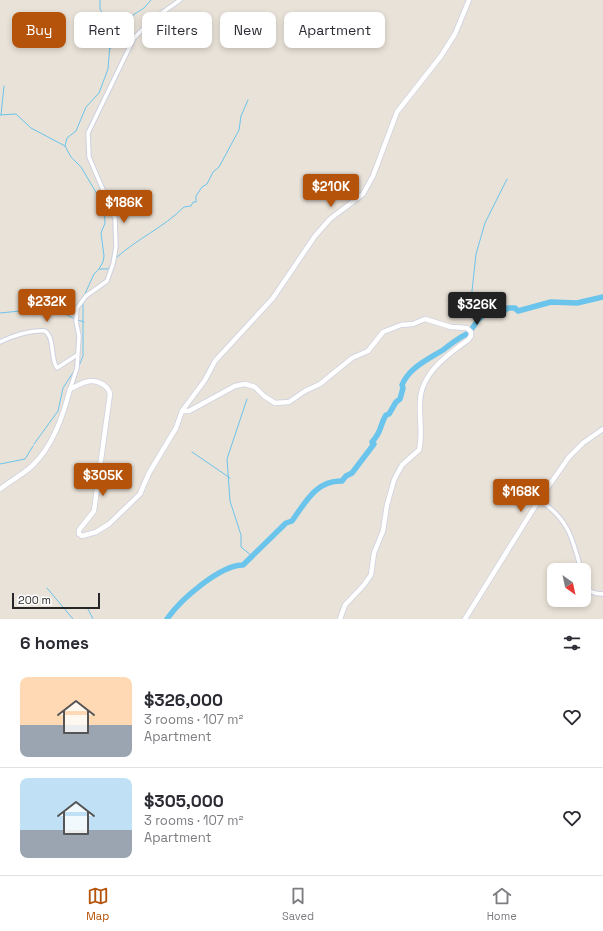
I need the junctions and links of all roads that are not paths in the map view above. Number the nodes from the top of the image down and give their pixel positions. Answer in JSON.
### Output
{"nodes":[{"id":1,"x":180,"y":0,"type":"edge"},
{"id":2,"x":469,"y":0,"type":"edge"},
{"id":3,"x":0,"y":342,"type":"edge"},
{"id":4,"x":77,"y":355,"type":"junction"},
{"id":5,"x":70,"y":389,"type":"junction"},
{"id":6,"x":182,"y":411,"type":"junction"},
{"id":7,"x":603,"y":429,"type":"edge"},
{"id":8,"x":0,"y":490,"type":"edge"},
{"id":9,"x":539,"y":500,"type":"junction"},
{"id":10,"x":579,"y":563,"type":"edge"},
{"id":11,"x":591,"y":592,"type":"edge"},
{"id":12,"x":603,"y":594,"type":"edge"},
{"id":13,"x":340,"y":619,"type":"edge"},
{"id":14,"x":465,"y":619,"type":"edge"}],
"edges":[{"from":1,"to":4,"type":"street"},
{"from":2,"to":6,"type":"street"},
{"from":3,"to":4,"type":"street"},
{"from":4,"to":5,"type":"street"},
{"from":5,"to":6,"type":"street"},
{"from":5,"to":8,"type":"street"},
{"from":6,"to":13,"type":"street"},
{"from":7,"to":9,"type":"street"},
{"from":9,"to":10,"type":"street"},
{"from":9,"to":14,"type":"street"},
{"from":11,"to":12,"type":"street"}]}
